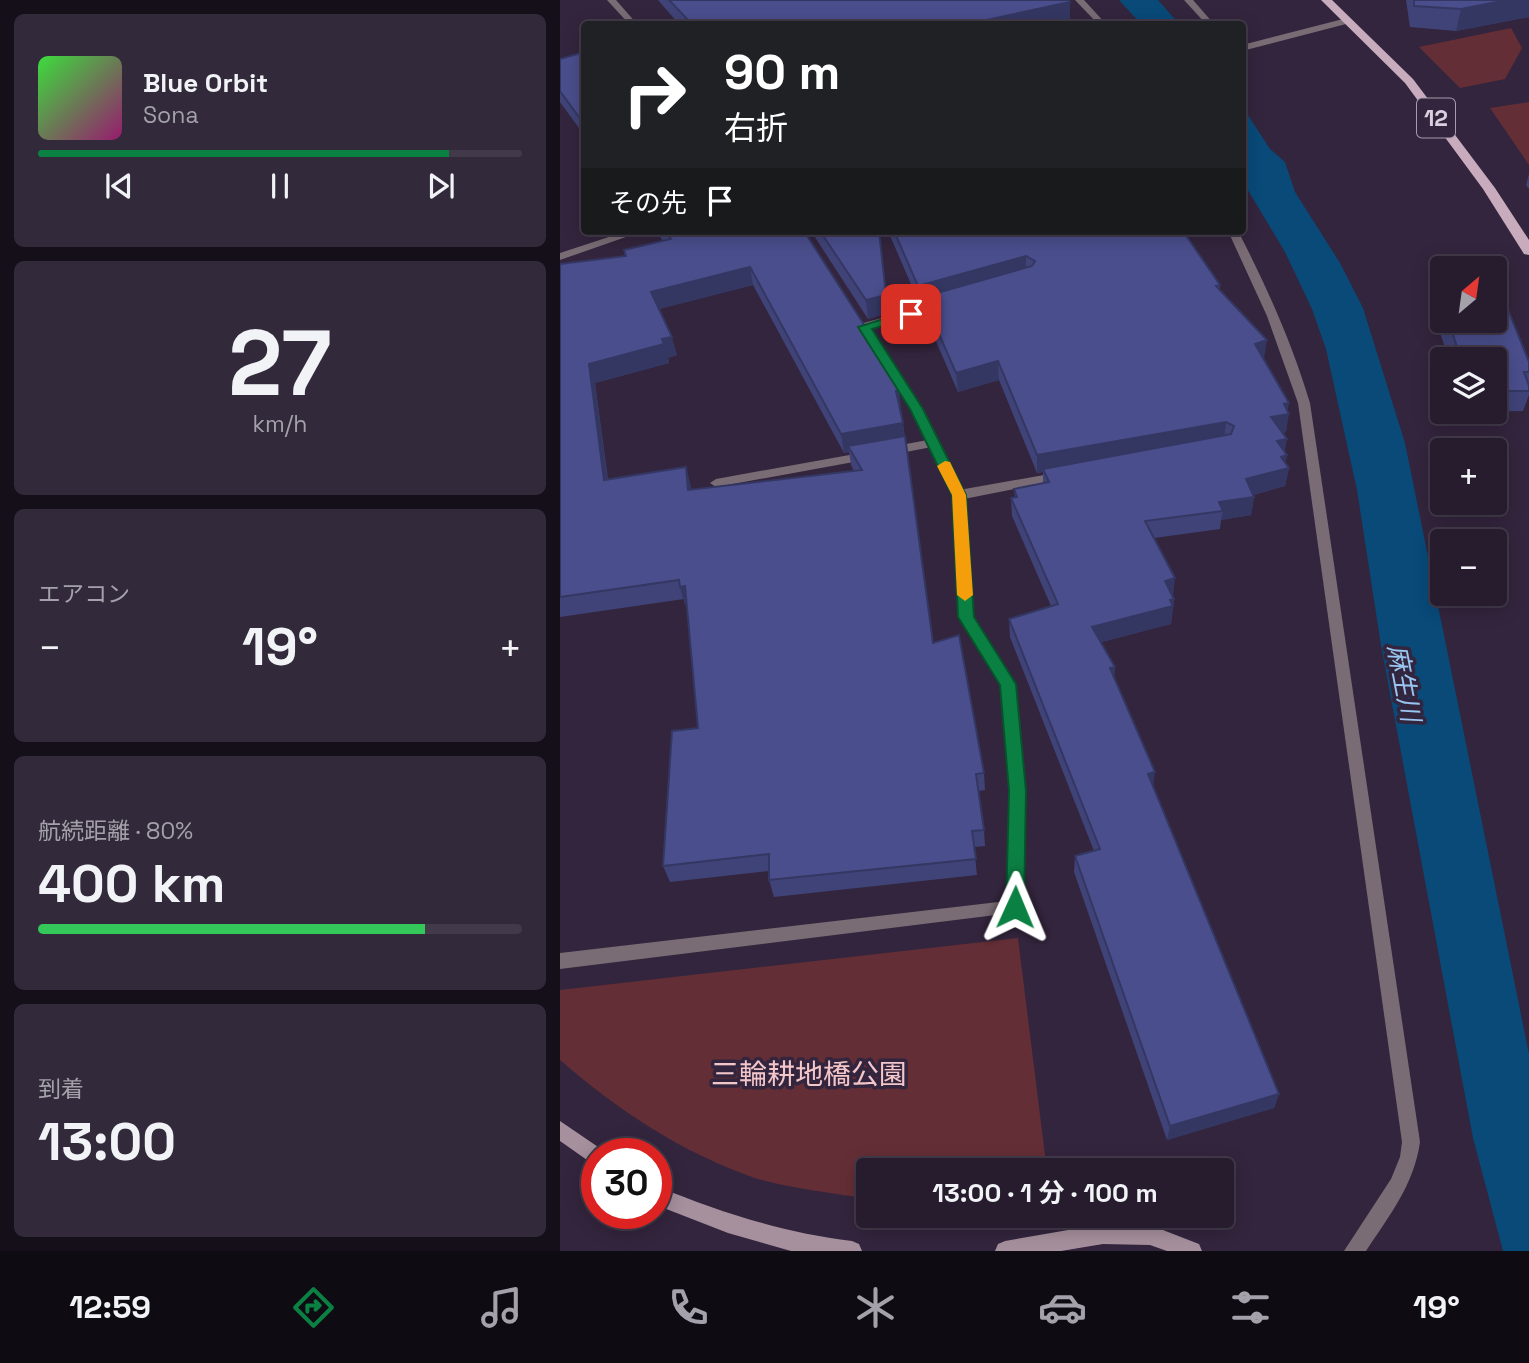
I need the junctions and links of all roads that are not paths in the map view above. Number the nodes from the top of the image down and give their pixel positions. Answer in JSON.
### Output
{"nodes":[{"id":1,"x":611,"y":0,"type":"edge"},
{"id":2,"x":1079,"y":0,"type":"edge"},
{"id":3,"x":1188,"y":0,"type":"edge"},
{"id":4,"x":1326,"y":0,"type":"edge"},
{"id":5,"x":630,"y":21,"type":"edge"},
{"id":6,"x":1099,"y":21,"type":"edge"},
{"id":7,"x":1207,"y":21,"type":"edge"},
{"id":8,"x":1347,"y":21,"type":"junction"},
{"id":9,"x":1246,"y":47,"type":"edge"},
{"id":10,"x":626,"y":235,"type":"edge"},
{"id":11,"x":1235,"y":235,"type":"edge"},
{"id":12,"x":1529,"y":251,"type":"edge"},
{"id":13,"x":560,"y":257,"type":"edge"},
{"id":14,"x":952,"y":302,"type":"edge"},
{"id":15,"x":933,"y":443,"type":"junction"},
{"id":16,"x":1079,"y":473,"type":"edge"},
{"id":17,"x":716,"y":483,"type":"dead end"},
{"id":18,"x":959,"y":495,"type":"junction"},
{"id":19,"x":560,"y":961,"type":"edge"},
{"id":20,"x":560,"y":1130,"type":"edge"},
{"id":21,"x":581,"y":1146,"type":"edge"},
{"id":22,"x":672,"y":1202,"type":"edge"},
{"id":23,"x":852,"y":1251,"type":"edge"},
{"id":24,"x":1005,"y":1251,"type":"edge"},
{"id":25,"x":1192,"y":1251,"type":"edge"},
{"id":26,"x":1354,"y":1251,"type":"edge"}],
"edges":[{"from":1,"to":5,"type":"street"},
{"from":2,"to":6,"type":"street"},
{"from":3,"to":7,"type":"street"},
{"from":4,"to":8,"type":"main road","number":"12"},
{"from":8,"to":9,"type":"street"},
{"from":8,"to":12,"type":"main road","number":"12"},
{"from":10,"to":13,"type":"street"},
{"from":11,"to":26,"type":"street"},
{"from":14,"to":15,"type":"street"},
{"from":15,"to":17,"type":"street"},
{"from":15,"to":18,"type":"street"},
{"from":16,"to":18,"type":"street"},
{"from":18,"to":19,"type":"street"},
{"from":20,"to":21,"type":"street"},
{"from":22,"to":23,"type":"street"},
{"from":24,"to":25,"type":"street"}]}
